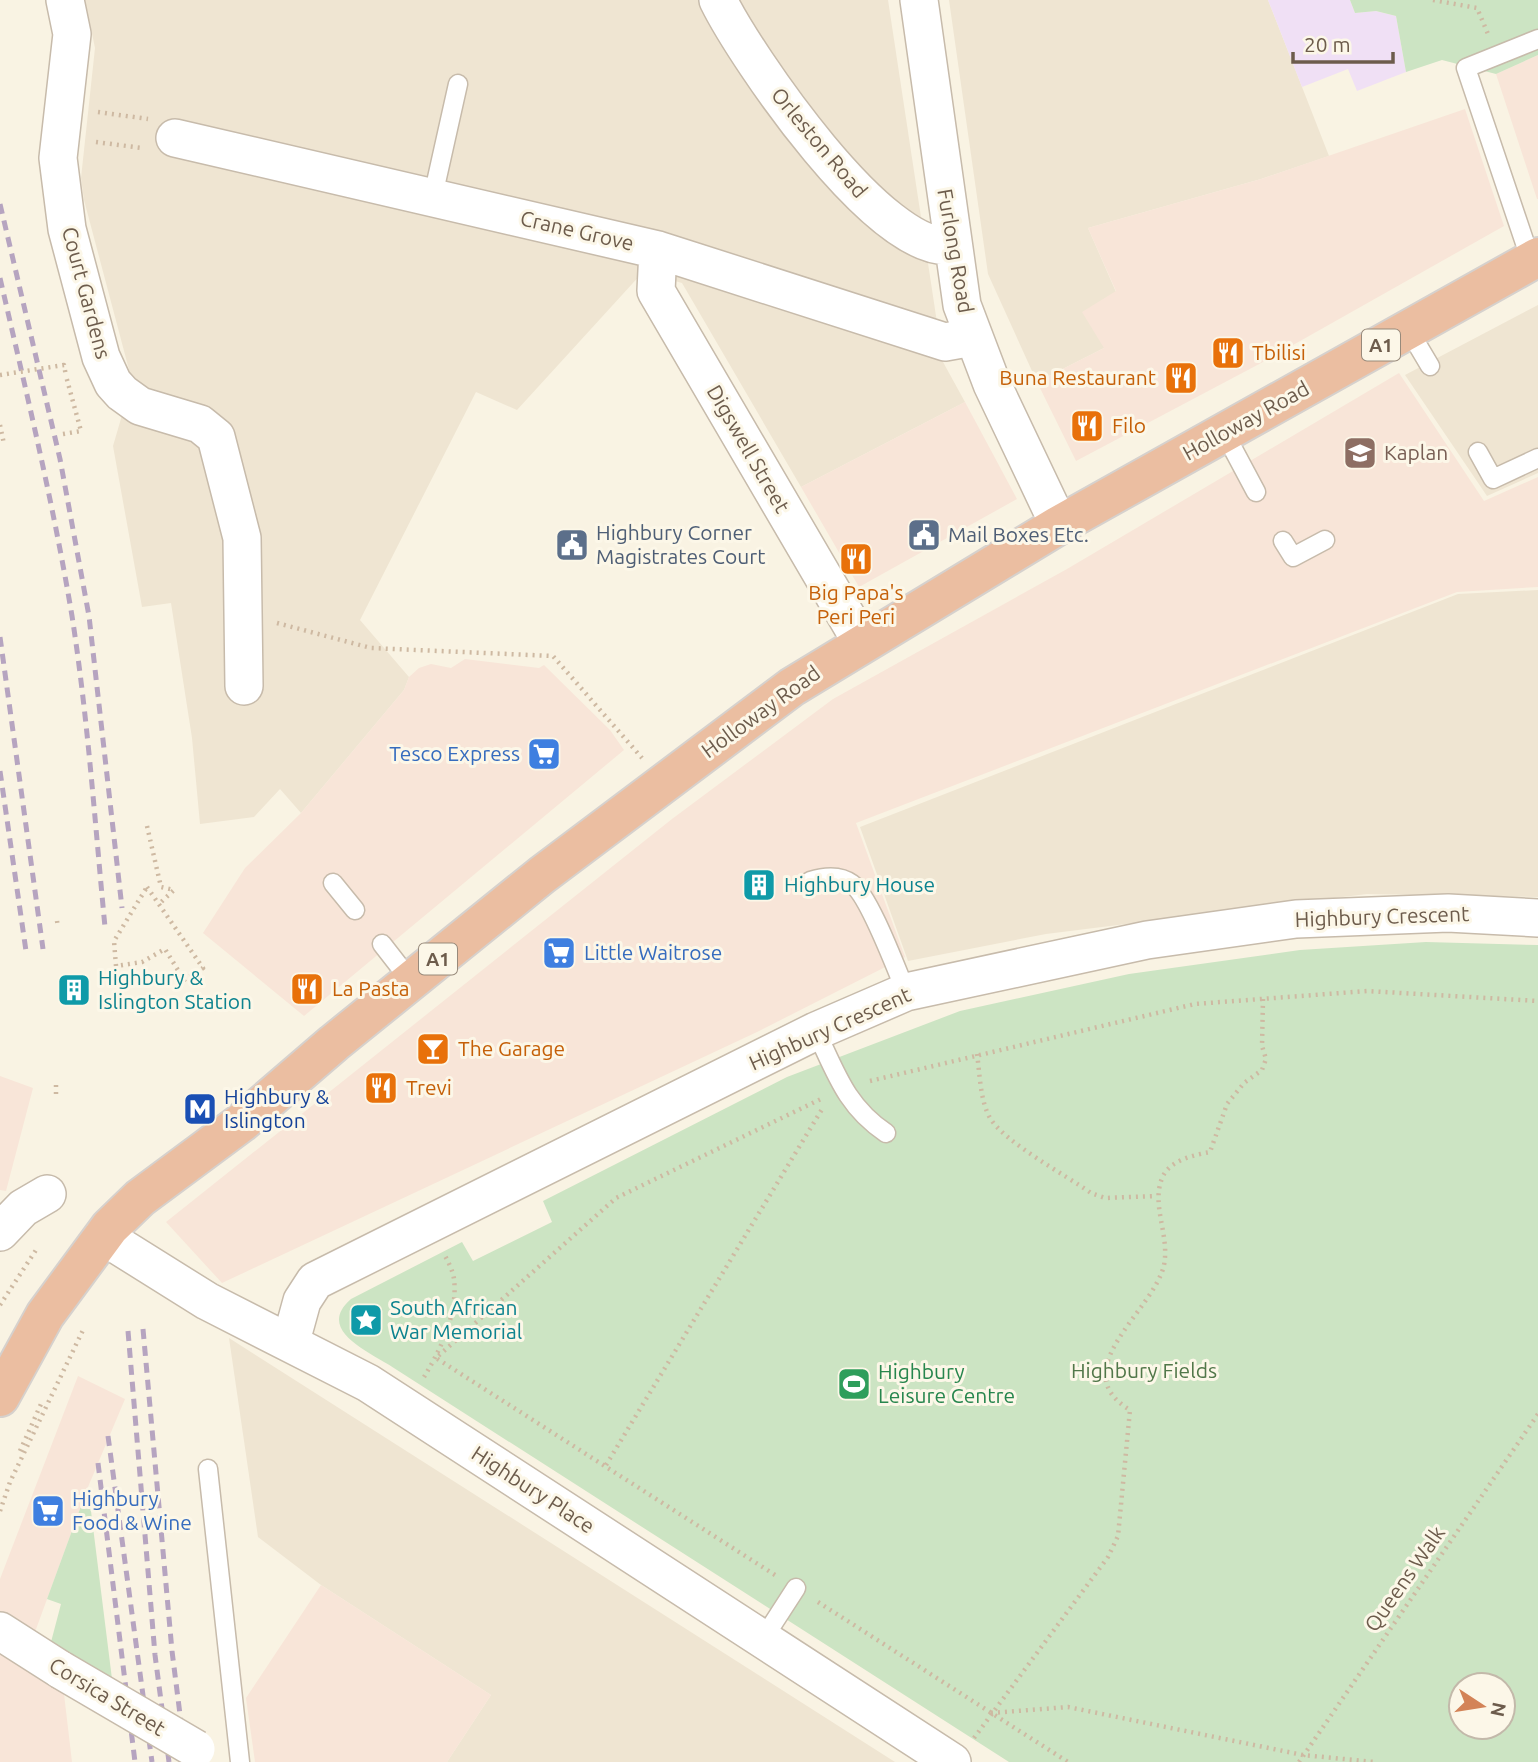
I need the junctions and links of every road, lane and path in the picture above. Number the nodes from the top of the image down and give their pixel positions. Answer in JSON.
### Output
{"nodes":[{"id":1,"x":65,"y":0,"type":"edge"},
{"id":2,"x":718,"y":0,"type":"edge"},
{"id":3,"x":919,"y":0,"type":"edge"},
{"id":4,"x":1433,"y":0,"type":"edge"},
{"id":5,"x":1538,"y":39,"type":"edge"},
{"id":6,"x":1497,"y":56,"type":"junction"},
{"id":7,"x":458,"y":84,"type":"dead end"},
{"id":8,"x":60,"y":122,"type":"junction"},
{"id":9,"x":158,"y":135,"type":"junction"},
{"id":10,"x":433,"y":196,"type":"junction"},
{"id":11,"x":952,"y":245,"type":"junction"},
{"id":12,"x":658,"y":250,"type":"junction"},
{"id":13,"x":1534,"y":259,"type":"edge"},
{"id":14,"x":1408,"y":329,"type":"junction"},
{"id":15,"x":973,"y":337,"type":"junction"},
{"id":16,"x":1430,"y":366,"type":"dead end"},
{"id":17,"x":0,"y":375,"type":"edge"},
{"id":18,"x":0,"y":425,"type":"edge"},
{"id":19,"x":1224,"y":432,"type":"junction"},
{"id":20,"x":63,"y":434,"type":"dead end"},
{"id":21,"x":4,"y":444,"type":"dead end"},
{"id":22,"x":1478,"y":452,"type":"dead end"},
{"id":23,"x":1538,"y":458,"type":"edge"},
{"id":24,"x":1255,"y":492,"type":"dead end"},
{"id":25,"x":1059,"y":525,"type":"junction"},
{"id":26,"x":1283,"y":541,"type":"dead end"},
{"id":27,"x":1325,"y":541,"type":"dead end"},
{"id":28,"x":242,"y":613,"type":"junction"},
{"id":29,"x":862,"y":643,"type":"junction"},
{"id":30,"x":244,"y":686,"type":"dead end"},
{"id":31,"x":664,"y":783,"type":"junction"},
{"id":32,"x":147,"y":826,"type":"dead end"},
{"id":33,"x":810,"y":881,"type":"dead end"},
{"id":34,"x":333,"y":883,"type":"dead end"},
{"id":35,"x":159,"y":904,"type":"junction"},
{"id":36,"x":355,"y":910,"type":"dead end"},
{"id":37,"x":1538,"y":919,"type":"edge"},
{"id":38,"x":57,"y":921,"type":"dead end"},
{"id":39,"x":58,"y":928,"type":"dead end"},
{"id":40,"x":382,"y":944,"type":"dead end"},
{"id":41,"x":410,"y":980,"type":"junction"},
{"id":42,"x":906,"y":992,"type":"junction"},
{"id":43,"x":1263,"y":999,"type":"junction"},
{"id":44,"x":1538,"y":1001,"type":"edge"},
{"id":45,"x":816,"y":1031,"type":"junction"},
{"id":46,"x":977,"y":1054,"type":"junction"},
{"id":47,"x":56,"y":1085,"type":"dead end"},
{"id":48,"x":843,"y":1088,"type":"junction"},
{"id":49,"x":56,"y":1094,"type":"dead end"},
{"id":50,"x":886,"y":1133,"type":"dead end"},
{"id":51,"x":47,"y":1194,"type":"dead end"},
{"id":52,"x":1156,"y":1196,"type":"junction"},
{"id":53,"x":428,"y":1226,"type":"junction"},
{"id":54,"x":0,"y":1232,"type":"edge"},
{"id":55,"x":103,"y":1236,"type":"junction"},
{"id":56,"x":31,"y":1256,"type":"dead end"},
{"id":57,"x":0,"y":1305,"type":"edge"},
{"id":58,"x":80,"y":1335,"type":"dead end"},
{"id":59,"x":291,"y":1341,"type":"junction"},
{"id":60,"x":436,"y":1358,"type":"junction"},
{"id":61,"x":0,"y":1397,"type":"edge"},
{"id":62,"x":404,"y":1407,"type":"junction"},
{"id":63,"x":1538,"y":1414,"type":"edge"},
{"id":64,"x":606,"y":1465,"type":"junction"},
{"id":65,"x":208,"y":1469,"type":"dead end"},
{"id":66,"x":0,"y":1511,"type":"edge"},
{"id":67,"x":796,"y":1588,"type":"junction"},
{"id":68,"x":6,"y":1634,"type":"edge"},
{"id":69,"x":763,"y":1639,"type":"junction"},
{"id":70,"x":990,"y":1713,"type":"junction"},
{"id":71,"x":944,"y":1754,"type":"edge"},
{"id":72,"x":1303,"y":1755,"type":"junction"},
{"id":73,"x":206,"y":1756,"type":"edge"},
{"id":74,"x":240,"y":1762,"type":"edge"},
{"id":75,"x":1068,"y":1762,"type":"edge"},
{"id":76,"x":1299,"y":1762,"type":"edge"},
{"id":77,"x":1374,"y":1762,"type":"edge"}],
"edges":[{"from":1,"to":8,"type":"street","name":"Court Gardens"},
{"from":2,"to":11,"type":"street","name":"Orleston Road"},
{"from":3,"to":11,"type":"street","name":"Furlong Road"},
{"from":4,"to":6,"type":"path"},
{"from":5,"to":6,"type":"lane"},
{"from":6,"to":13,"type":"lane"},
{"from":7,"to":10,"type":"lane"},
{"from":8,"to":9,"type":"path"},
{"from":8,"to":9,"type":"path"},
{"from":8,"to":28,"type":"street","name":"Court Gardens"},
{"from":9,"to":10,"type":"street","name":"Crane Grove"},
{"from":10,"to":12,"type":"street","name":"Crane Grove"},
{"from":11,"to":15,"type":"street","name":"Furlong Road"},
{"from":12,"to":15,"type":"street","name":"Crane Grove"},
{"from":12,"to":29,"type":"street","name":"Digswell Street"},
{"from":13,"to":14,"type":"highway","name":"Holloway Road","number":"A1"},
{"from":14,"to":16,"type":"lane"},
{"from":14,"to":19,"type":"highway","name":"Holloway Road","number":"A1"},
{"from":15,"to":25,"type":"street","name":"Furlong Road"},
{"from":17,"to":20,"type":"path","bridge":true},
{"from":18,"to":21,"type":"path"},
{"from":19,"to":24,"type":"lane"},
{"from":19,"to":25,"type":"highway","name":"Holloway Road","number":"A1"},
{"from":22,"to":23,"type":"lane"},
{"from":25,"to":29,"type":"highway","name":"Holloway Road","number":"A1"},
{"from":26,"to":27,"type":"lane"},
{"from":28,"to":30,"type":"street","name":"Court Gardens"},
{"from":28,"to":31,"type":"path"},
{"from":29,"to":31,"type":"highway","name":"Holloway Road","number":"A1"},
{"from":31,"to":41,"type":"highway","name":"Holloway Road","number":"A1"},
{"from":32,"to":35,"type":"path"},
{"from":33,"to":42,"type":"lane"},
{"from":34,"to":36,"type":"lane"},
{"from":35,"to":35,"type":"path"},
{"from":37,"to":42,"type":"street","name":"Highbury Crescent"},
{"from":38,"to":39,"type":"path"},
{"from":40,"to":41,"type":"lane"},
{"from":41,"to":55,"type":"highway","name":"Holloway Road","number":"A1"},
{"from":42,"to":45,"type":"street","name":"Highbury Crescent"},
{"from":43,"to":44,"type":"path"},
{"from":43,"to":46,"type":"path"},
{"from":43,"to":52,"type":"path"},
{"from":45,"to":48,"type":"lane"},
{"from":45,"to":53,"type":"street","name":"Highbury Crescent"},
{"from":46,"to":48,"type":"path"},
{"from":46,"to":52,"type":"path"},
{"from":47,"to":49,"type":"path"},
{"from":48,"to":50,"type":"lane"},
{"from":51,"to":54,"type":"street"},
{"from":52,"to":70,"type":"path"},
{"from":53,"to":59,"type":"street","name":"Highbury Crescent"},
{"from":53,"to":60,"type":"path"},
{"from":55,"to":59,"type":"street","name":"Highbury Place"},
{"from":55,"to":61,"type":"highway","name":"Holloway Road","number":"A1"},
{"from":56,"to":57,"type":"path"},
{"from":58,"to":66,"type":"path"},
{"from":59,"to":62,"type":"street","name":"Highbury Place"},
{"from":60,"to":62,"type":"path"},
{"from":60,"to":64,"type":"path"},
{"from":60,"to":64,"type":"path"},
{"from":62,"to":69,"type":"street","name":"Highbury Place"},
{"from":63,"to":72,"type":"path","name":"Queens Walk"},
{"from":64,"to":67,"type":"path"},
{"from":65,"to":74,"type":"lane"},
{"from":67,"to":69,"type":"lane"},
{"from":67,"to":70,"type":"path"},
{"from":68,"to":73,"type":"street","name":"Corsica Street","bridge":true},
{"from":69,"to":71,"type":"street","name":"Highbury Place"},
{"from":70,"to":71,"type":"path"},
{"from":70,"to":72,"type":"path"},
{"from":70,"to":75,"type":"path"},
{"from":72,"to":76,"type":"path","name":"Queens Walk"},
{"from":72,"to":77,"type":"path"}]}
